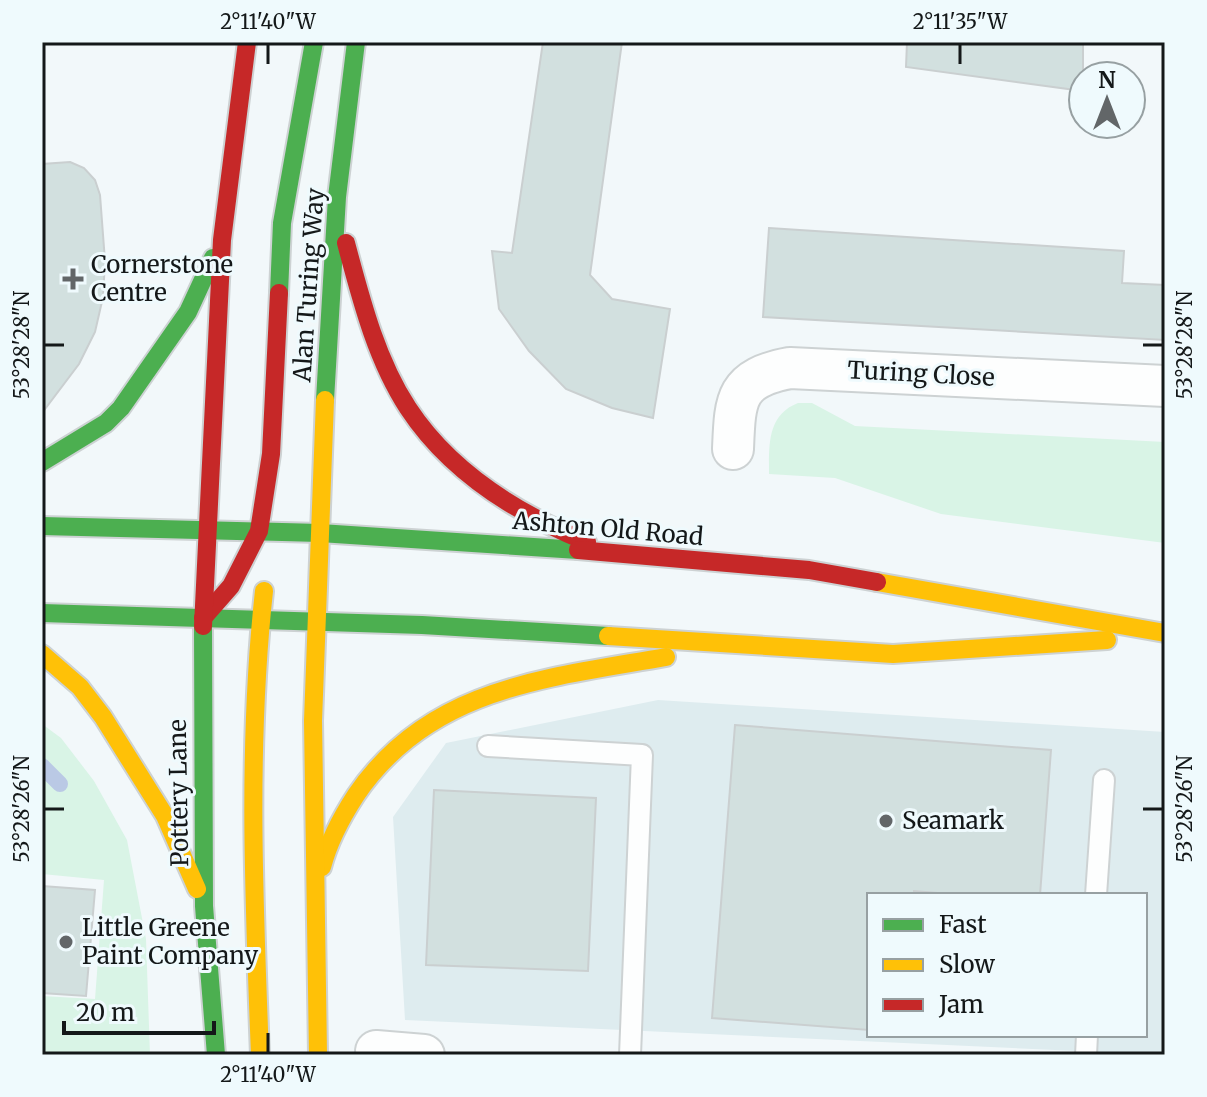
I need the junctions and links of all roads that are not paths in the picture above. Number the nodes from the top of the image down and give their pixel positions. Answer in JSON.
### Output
{"nodes":[{"id":1,"x":247,"y":42,"type":"edge"},
{"id":2,"x":314,"y":42,"type":"edge"},
{"id":3,"x":356,"y":42,"type":"edge"},
{"id":4,"x":337,"y":197,"type":"junction"},
{"id":5,"x":222,"y":240,"type":"junction"},
{"id":6,"x":1165,"y":386,"type":"edge"},
{"id":7,"x":733,"y":449,"type":"dead end"},
{"id":8,"x":42,"y":462,"type":"edge"},
{"id":9,"x":42,"y":526,"type":"edge"},
{"id":10,"x":207,"y":530,"type":"junction"},
{"id":11,"x":259,"y":531,"type":"junction"},
{"id":12,"x":320,"y":533,"type":"junction"},
{"id":13,"x":284,"y":552,"type":"dead end"},
{"id":14,"x":616,"y":553,"type":"junction"},
{"id":15,"x":268,"y":576,"type":"dead end"},
{"id":16,"x":42,"y":613,"type":"edge"},
{"id":17,"x":203,"y":618,"type":"junction"},
{"id":18,"x":260,"y":619,"type":"junction"},
{"id":19,"x":316,"y":620,"type":"junction"},
{"id":20,"x":1165,"y":634,"type":"edge"},
{"id":21,"x":727,"y":646,"type":"junction"},
{"id":22,"x":42,"y":654,"type":"edge"},
{"id":23,"x":488,"y":746,"type":"dead end"},
{"id":24,"x":1104,"y":780,"type":"dead end"},
{"id":25,"x":1096,"y":893,"type":"edge"},
{"id":26,"x":314,"y":897,"type":"junction"},
{"id":27,"x":204,"y":906,"type":"junction"},
{"id":28,"x":376,"y":1051,"type":"dead end"},
{"id":29,"x":216,"y":1055,"type":"edge"},
{"id":30,"x":260,"y":1055,"type":"edge"},
{"id":31,"x":318,"y":1055,"type":"edge"},
{"id":32,"x":424,"y":1055,"type":"edge"},
{"id":33,"x":630,"y":1055,"type":"edge"}],
"edges":[{"from":1,"to":5,"type":"highway"},
{"from":2,"to":11,"type":"highway"},
{"from":3,"to":4,"type":"highway","name":"Alan Turing Way"},
{"from":4,"to":12,"type":"highway","name":"Alan Turing Way"},
{"from":4,"to":14,"type":"highway"},
{"from":5,"to":8,"type":"highway"},
{"from":5,"to":10,"type":"highway"},
{"from":6,"to":7,"type":"street","name":"Turing Close"},
{"from":9,"to":10,"type":"highway","name":"Ashton Old Road"},
{"from":10,"to":11,"type":"highway","name":"Ashton Old Road"},
{"from":10,"to":17,"type":"highway","name":"Pottery Lane"},
{"from":11,"to":12,"type":"highway","name":"Ashton Old Road"},
{"from":11,"to":17,"type":"highway"},
{"from":12,"to":13,"type":"highway"},
{"from":12,"to":14,"type":"highway","name":"Ashton Old Road"},
{"from":12,"to":19,"type":"highway"},
{"from":14,"to":20,"type":"highway","name":"Ashton Old Road"},
{"from":15,"to":18,"type":"highway"},
{"from":16,"to":17,"type":"highway","name":"Ashton Old Road"},
{"from":17,"to":18,"type":"highway","name":"Ashton Old Road"},
{"from":17,"to":27,"type":"highway","name":"Pottery Lane"},
{"from":18,"to":19,"type":"highway","name":"Ashton Old Road"},
{"from":18,"to":30,"type":"highway"},
{"from":19,"to":21,"type":"highway","name":"Ashton Old Road"},
{"from":19,"to":26,"type":"highway"},
{"from":20,"to":21,"type":"highway","name":"Ashton Old Road"},
{"from":21,"to":26,"type":"highway"},
{"from":22,"to":27,"type":"highway"},
{"from":23,"to":33,"type":"lane"},
{"from":24,"to":25,"type":"lane"},
{"from":26,"to":31,"type":"highway"},
{"from":27,"to":29,"type":"highway","name":"Pottery Lane"},
{"from":28,"to":32,"type":"street"}]}
